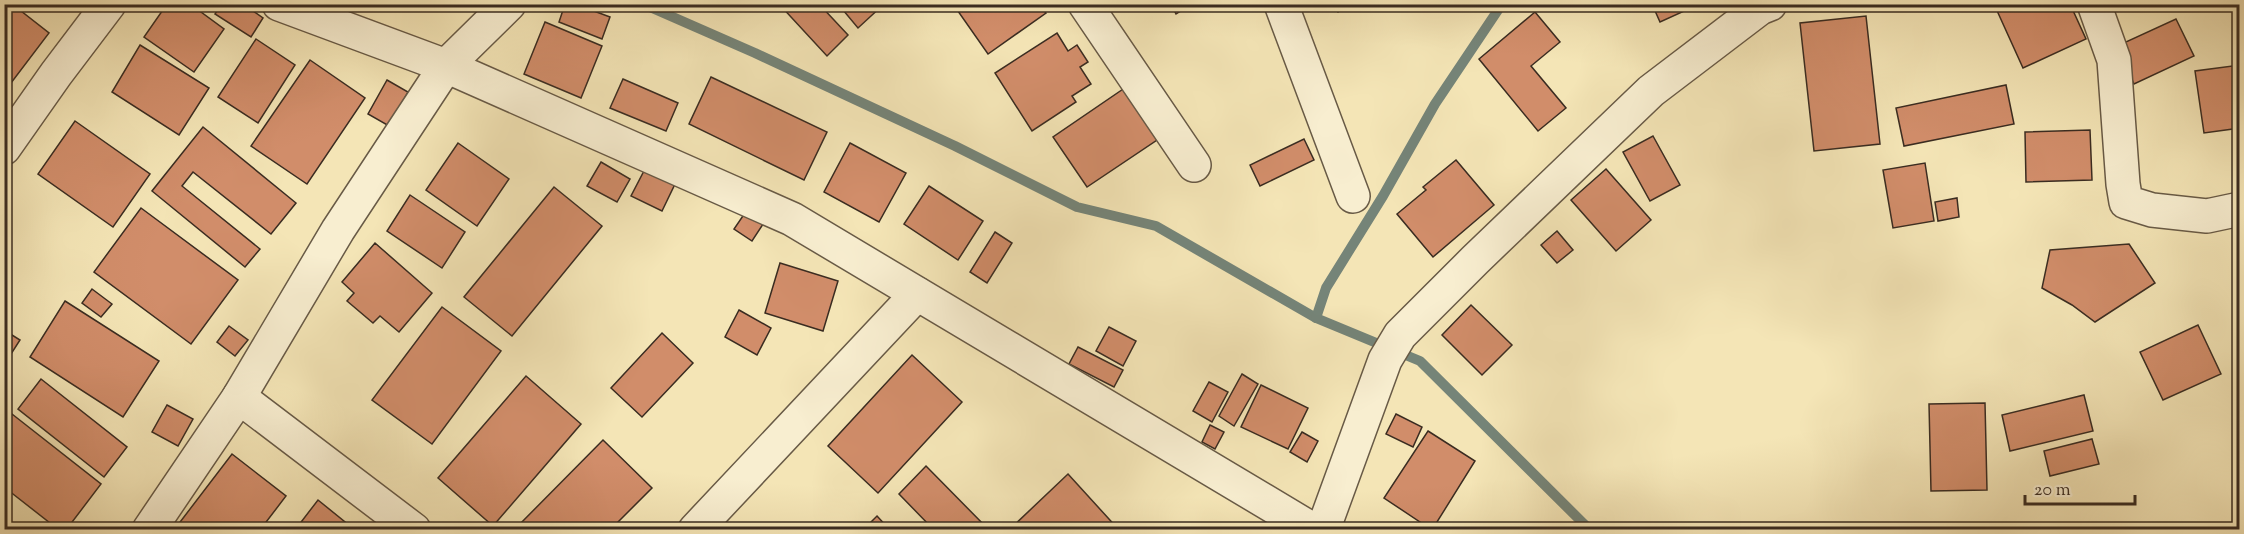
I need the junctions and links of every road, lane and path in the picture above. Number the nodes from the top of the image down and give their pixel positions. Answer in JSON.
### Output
{"nodes":[{"id":1,"x":108,"y":4,"type":"edge"},
{"id":2,"x":279,"y":4,"type":"edge"},
{"id":3,"x":509,"y":4,"type":"edge"},
{"id":4,"x":1085,"y":4,"type":"edge"},
{"id":5,"x":1281,"y":4,"type":"edge"},
{"id":6,"x":1770,"y":4,"type":"edge"},
{"id":7,"x":2094,"y":4,"type":"edge"},
{"id":8,"x":446,"y":66,"type":"junction"},
{"id":9,"x":4,"y":148,"type":"edge"},
{"id":10,"x":1194,"y":165,"type":"dead end"},
{"id":11,"x":1353,"y":196,"type":"dead end"},
{"id":12,"x":2240,"y":208,"type":"edge"},
{"id":13,"x":917,"y":294,"type":"junction"},
{"id":14,"x":239,"y":397,"type":"junction"},
{"id":15,"x":149,"y":530,"type":"edge"},
{"id":16,"x":414,"y":530,"type":"edge"},
{"id":17,"x":695,"y":530,"type":"edge"},
{"id":18,"x":1312,"y":530,"type":"edge"},
{"id":19,"x":1323,"y":530,"type":"edge"}],
"edges":[{"from":1,"to":9,"type":"street"},
{"from":2,"to":8,"type":"street"},
{"from":3,"to":8,"type":"street"},
{"from":4,"to":10,"type":"street"},
{"from":5,"to":11,"type":"street"},
{"from":6,"to":19,"type":"street"},
{"from":7,"to":12,"type":"street"},
{"from":8,"to":13,"type":"street"},
{"from":8,"to":14,"type":"street"},
{"from":13,"to":17,"type":"street"},
{"from":13,"to":18,"type":"street"},
{"from":14,"to":15,"type":"street"},
{"from":14,"to":16,"type":"street"}]}
